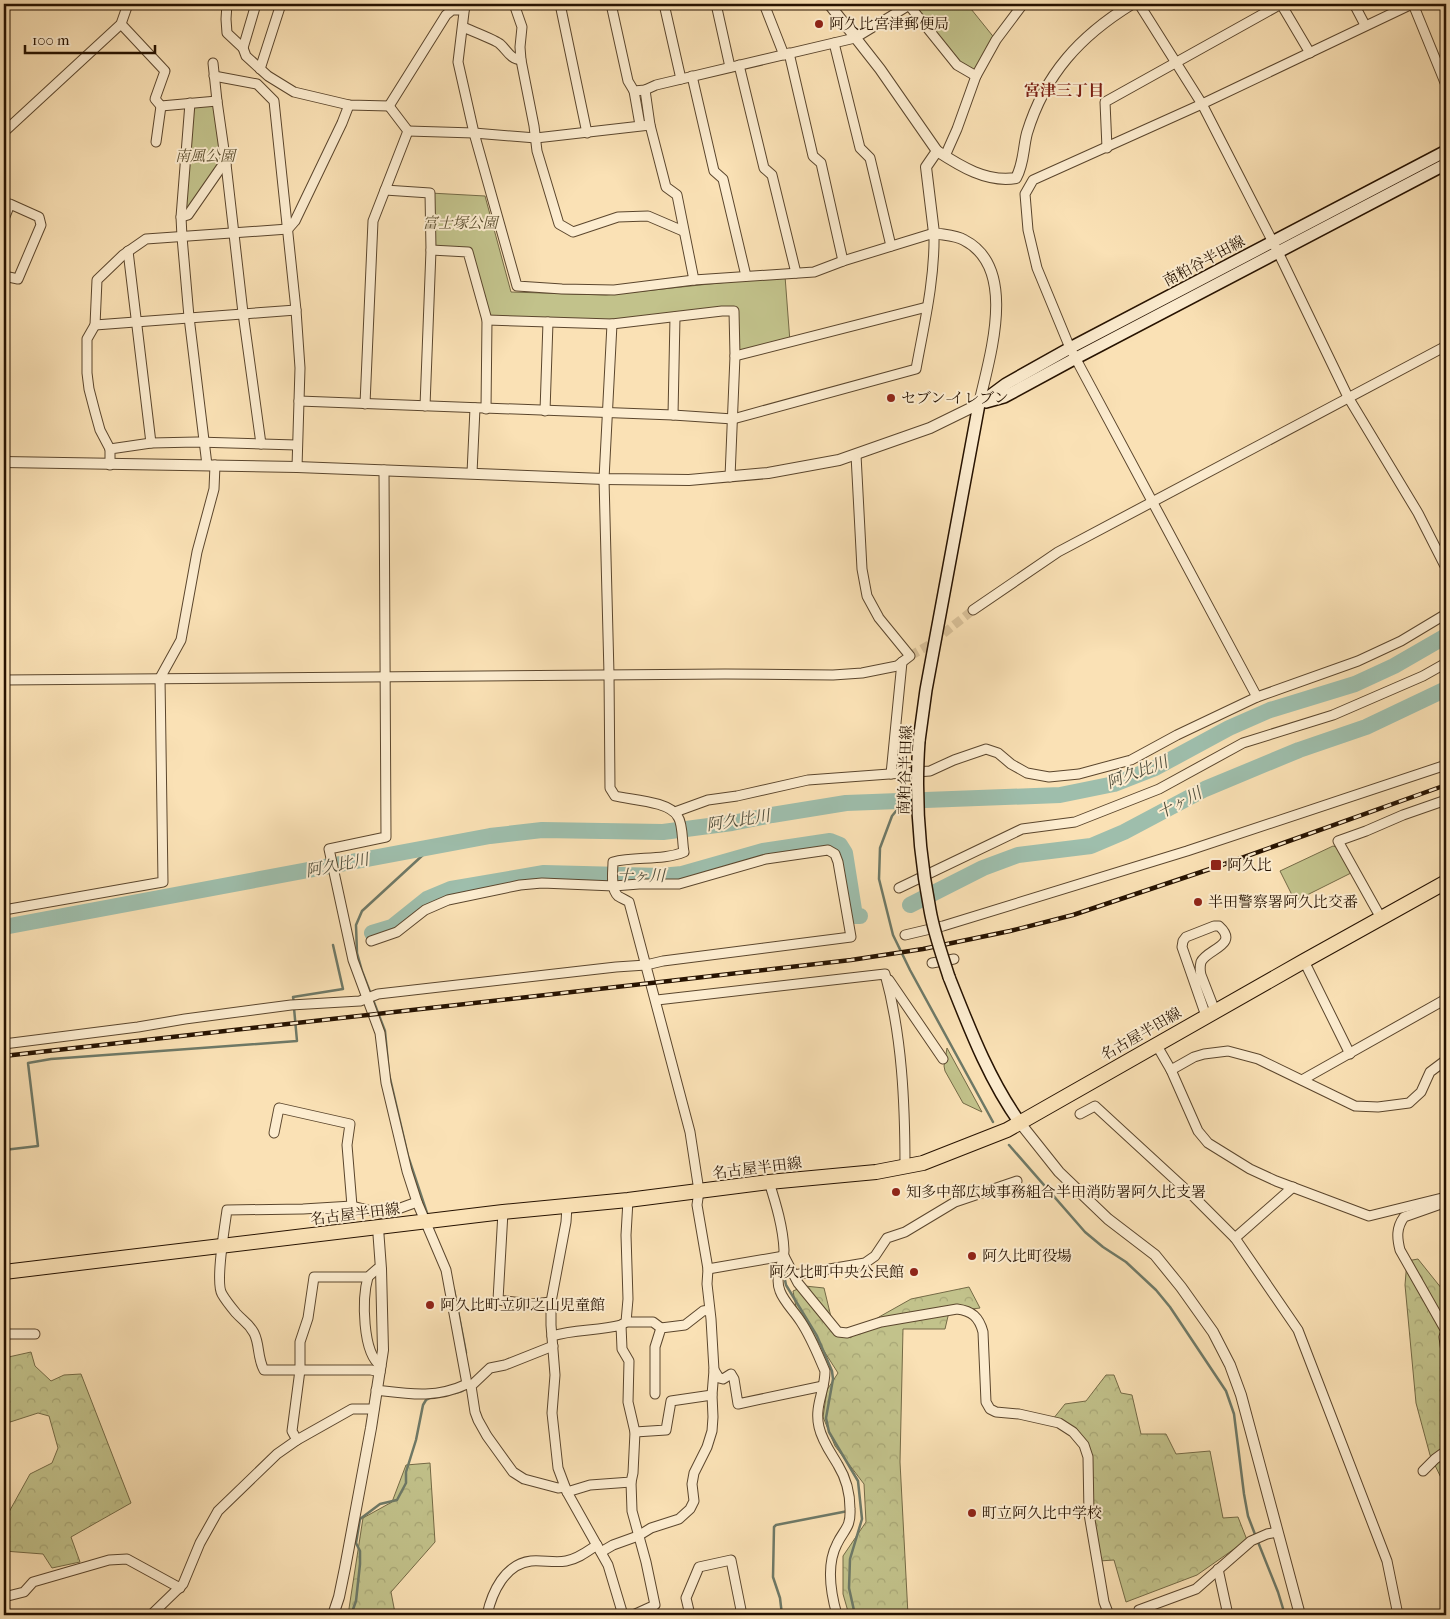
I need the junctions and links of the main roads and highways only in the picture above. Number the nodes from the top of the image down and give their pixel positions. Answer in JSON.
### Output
{"nodes":[{"id":1,"x":1446,"y":151,"type":"edge"},
{"id":2,"x":1446,"y":164,"type":"edge"},
{"id":3,"x":1275,"y":247,"type":"junction"},
{"id":4,"x":1446,"y":882,"type":"edge"},
{"id":5,"x":1020,"y":1123,"type":"junction"},
{"id":6,"x":4,"y":1272,"type":"edge"}],
"edges":[{"from":1,"to":3,"type":"main road","name":"南粕谷半田線"},
{"from":2,"to":3,"type":"main road","name":"南粕谷半田線"},
{"from":3,"to":5,"type":"main road","name":"南粕谷半田線","bridge":true},
{"from":4,"to":5,"type":"main road","name":"名古屋半田線"},
{"from":5,"to":6,"type":"main road","name":"名古屋半田線"}]}
